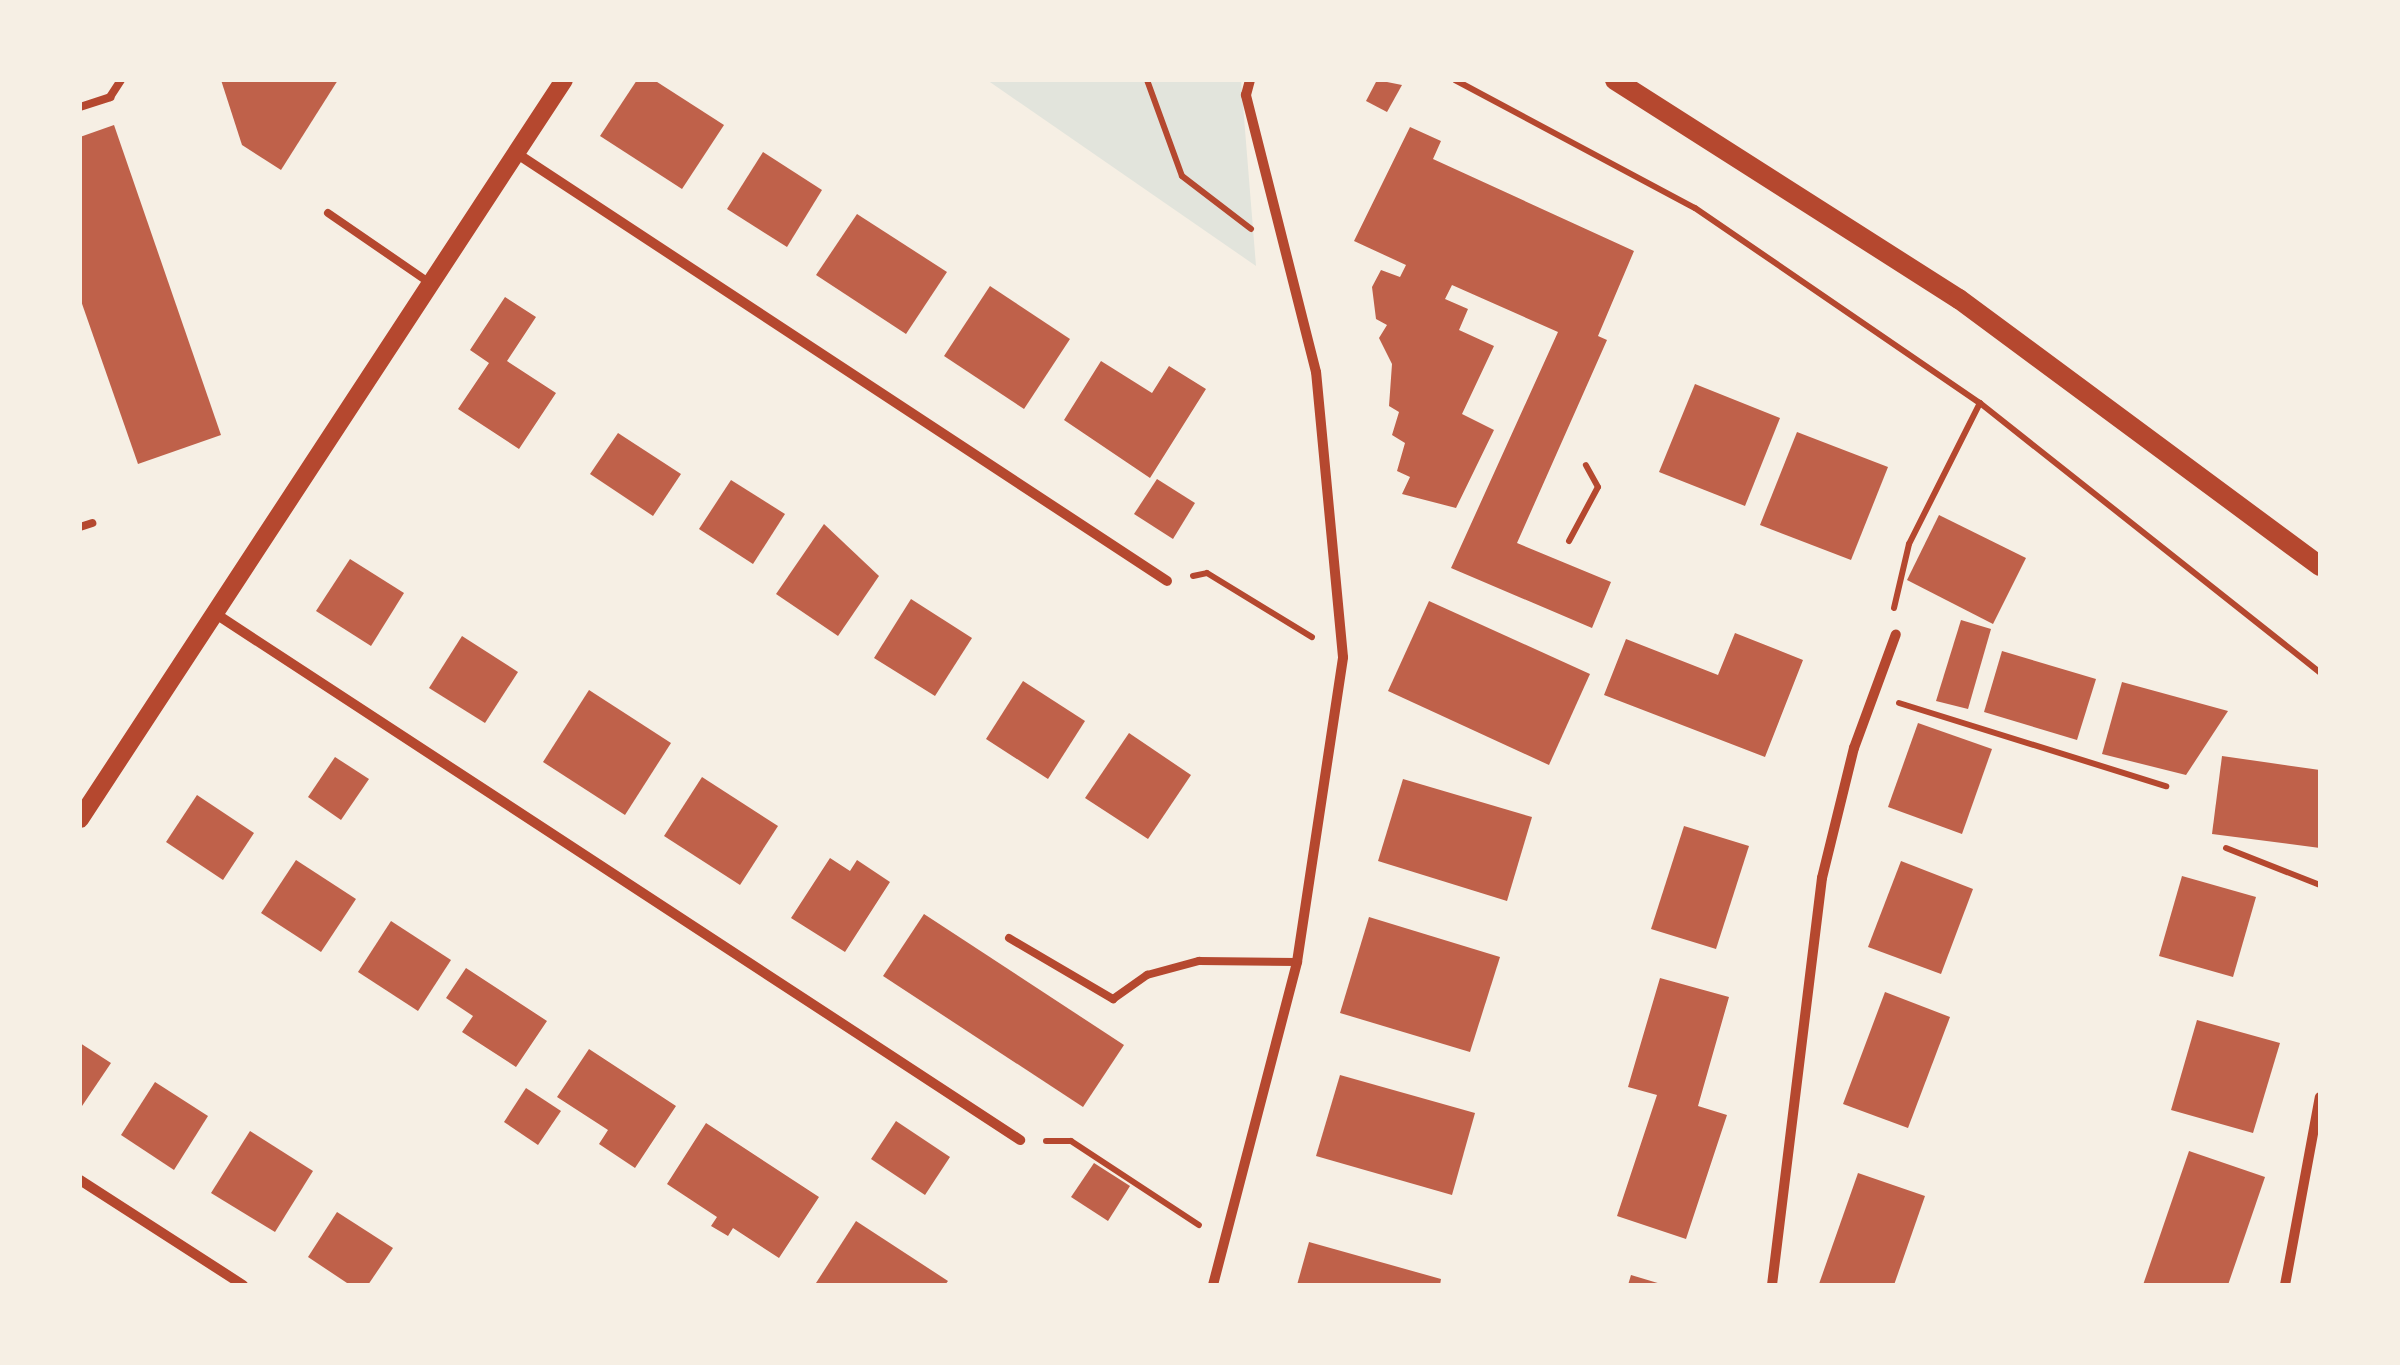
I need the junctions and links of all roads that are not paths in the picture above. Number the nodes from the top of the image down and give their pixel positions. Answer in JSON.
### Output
{"nodes":[{"id":1,"x":121,"y":80,"type":"edge"},
{"id":2,"x":564,"y":80,"type":"edge"},
{"id":3,"x":1250,"y":80,"type":"edge"},
{"id":4,"x":1616,"y":80,"type":"edge"},
{"id":5,"x":80,"y":107,"type":"edge"},
{"id":6,"x":516,"y":152,"type":"junction"},
{"id":7,"x":328,"y":213,"type":"dead end"},
{"id":8,"x":427,"y":281,"type":"junction"},
{"id":9,"x":92,"y":523,"type":"dead end"},
{"id":10,"x":80,"y":527,"type":"edge"},
{"id":11,"x":2320,"y":566,"type":"edge"},
{"id":12,"x":1167,"y":581,"type":"road end"},
{"id":13,"x":216,"y":614,"type":"junction"},
{"id":14,"x":1896,"y":634,"type":"road end"},
{"id":15,"x":80,"y":819,"type":"edge"},
{"id":16,"x":1009,"y":938,"type":"dead end"},
{"id":17,"x":1298,"y":962,"type":"junction"},
{"id":18,"x":2320,"y":1097,"type":"edge"},
{"id":19,"x":1020,"y":1140,"type":"road end"},
{"id":20,"x":80,"y":1180,"type":"edge"},
{"id":21,"x":242,"y":1285,"type":"edge"},
{"id":22,"x":1212,"y":1285,"type":"edge"},
{"id":23,"x":1772,"y":1285,"type":"edge"},
{"id":24,"x":2285,"y":1285,"type":"edge"}],
"edges":[{"from":1,"to":5,"type":"lane"},
{"from":2,"to":6,"type":"street"},
{"from":3,"to":17,"type":"street"},
{"from":4,"to":11,"type":"main road"},
{"from":6,"to":8,"type":"street"},
{"from":6,"to":12,"type":"street"},
{"from":7,"to":8,"type":"lane"},
{"from":8,"to":13,"type":"street"},
{"from":9,"to":10,"type":"lane"},
{"from":13,"to":15,"type":"street"},
{"from":13,"to":19,"type":"street"},
{"from":14,"to":23,"type":"street"},
{"from":16,"to":17,"type":"lane"},
{"from":17,"to":22,"type":"street"},
{"from":18,"to":24,"type":"street"},
{"from":20,"to":21,"type":"street"}]}
